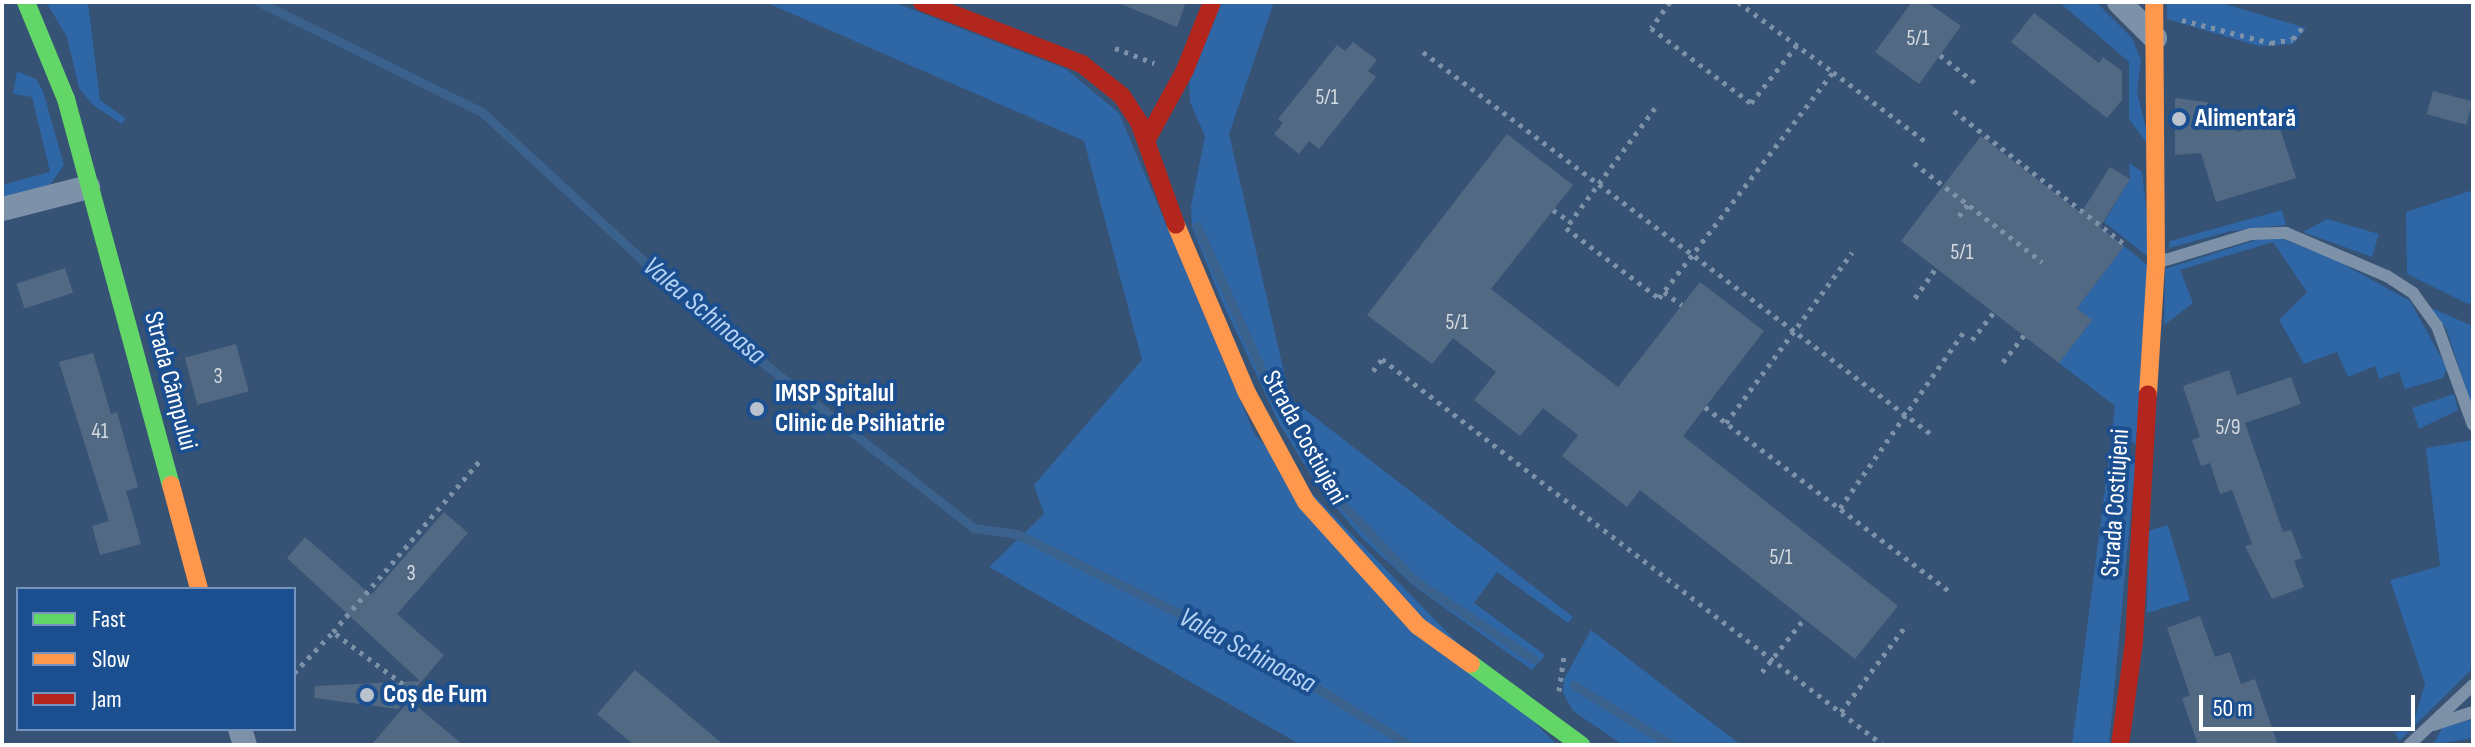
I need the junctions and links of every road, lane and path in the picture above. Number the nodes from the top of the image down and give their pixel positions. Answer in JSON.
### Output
{"nodes":[{"id":1,"x":26,"y":2,"type":"edge"},
{"id":2,"x":922,"y":2,"type":"edge"},
{"id":3,"x":1212,"y":2,"type":"edge"},
{"id":4,"x":1670,"y":2,"type":"edge"},
{"id":5,"x":1738,"y":2,"type":"edge"},
{"id":6,"x":2119,"y":2,"type":"edge"},
{"id":7,"x":2154,"y":7,"type":"edge"},
{"id":8,"x":2303,"y":27,"type":"dead end"},
{"id":9,"x":2155,"y":38,"type":"junction"},
{"id":10,"x":1797,"y":45,"type":"junction"},
{"id":11,"x":1423,"y":52,"type":"dead end"},
{"id":12,"x":1940,"y":55,"type":"dead end"},
{"id":13,"x":1833,"y":72,"type":"junction"},
{"id":14,"x":1975,"y":83,"type":"dead end"},
{"id":15,"x":1655,"y":108,"type":"dead end"},
{"id":16,"x":1954,"y":111,"type":"dead end"},
{"id":17,"x":1146,"y":141,"type":"junction"},
{"id":18,"x":1929,"y":144,"type":"dead end"},
{"id":19,"x":1914,"y":163,"type":"dead end"},
{"id":20,"x":1601,"y":181,"type":"junction"},
{"id":21,"x":88,"y":187,"type":"junction"},
{"id":22,"x":1968,"y":204,"type":"junction"},
{"id":23,"x":2,"y":209,"type":"edge"},
{"id":24,"x":1553,"y":210,"type":"dead end"},
{"id":25,"x":1959,"y":216,"type":"dead end"},
{"id":26,"x":1571,"y":222,"type":"junction"},
{"id":27,"x":2102,"y":226,"type":"dead end"},
{"id":28,"x":1852,"y":253,"type":"dead end"},
{"id":29,"x":1695,"y":254,"type":"junction"},
{"id":30,"x":2042,"y":262,"type":"dead end"},
{"id":31,"x":2156,"y":264,"type":"junction"},
{"id":32,"x":1936,"y":268,"type":"dead end"},
{"id":33,"x":1664,"y":292,"type":"junction"},
{"id":34,"x":1915,"y":298,"type":"dead end"},
{"id":35,"x":1682,"y":305,"type":"dead end"},
{"id":36,"x":1994,"y":312,"type":"dead end"},
{"id":37,"x":1795,"y":331,"type":"junction"},
{"id":38,"x":1963,"y":333,"type":"dead end"},
{"id":39,"x":2024,"y":335,"type":"dead end"},
{"id":40,"x":1972,"y":340,"type":"dead end"},
{"id":41,"x":2003,"y":362,"type":"dead end"},
{"id":42,"x":1373,"y":371,"type":"dead end"},
{"id":43,"x":1705,"y":407,"type":"dead end"},
{"id":44,"x":1906,"y":415,"type":"junction"},
{"id":45,"x":1726,"y":423,"type":"junction"},
{"id":46,"x":2473,"y":425,"type":"edge"},
{"id":47,"x":1931,"y":434,"type":"dead end"},
{"id":48,"x":482,"y":458,"type":"dead end"},
{"id":49,"x":1840,"y":508,"type":"junction"},
{"id":50,"x":198,"y":587,"type":"edge"},
{"id":51,"x":1952,"y":593,"type":"dead end"},
{"id":52,"x":1804,"y":619,"type":"dead end"},
{"id":53,"x":1907,"y":624,"type":"dead end"},
{"id":54,"x":333,"y":632,"type":"junction"},
{"id":55,"x":1772,"y":659,"type":"junction"},
{"id":56,"x":296,"y":671,"type":"edge"},
{"id":57,"x":1762,"y":672,"type":"dead end"},
{"id":58,"x":2473,"y":685,"type":"edge"},
{"id":59,"x":419,"y":696,"type":"dead end"},
{"id":60,"x":1841,"y":712,"type":"junction"},
{"id":61,"x":2473,"y":712,"type":"edge"},
{"id":62,"x":2430,"y":725,"type":"junction"},
{"id":63,"x":1581,"y":745,"type":"edge"},
{"id":64,"x":1883,"y":745,"type":"edge"},
{"id":65,"x":2120,"y":745,"type":"edge"},
{"id":66,"x":2409,"y":745,"type":"edge"}],
"edges":[{"from":1,"to":21,"type":"street","name":"Strada Câmpului"},
{"from":2,"to":17,"type":"street","name":"Strada Costiujeni"},
{"from":3,"to":17,"type":"street"},
{"from":4,"to":10,"type":"path"},
{"from":5,"to":10,"type":"path"},
{"from":6,"to":9,"type":"street"},
{"from":7,"to":8,"type":"path"},
{"from":7,"to":9,"type":"street","name":"Strada Costiujeni"},
{"from":9,"to":31,"type":"street","name":"Strada Costiujeni"},
{"from":10,"to":13,"type":"path"},
{"from":11,"to":20,"type":"path"},
{"from":12,"to":14,"type":"path"},
{"from":13,"to":18,"type":"path"},
{"from":13,"to":29,"type":"path"},
{"from":15,"to":20,"type":"path"},
{"from":16,"to":27,"type":"path"},
{"from":17,"to":63,"type":"street","name":"Strada Costiujeni"},
{"from":19,"to":22,"type":"path"},
{"from":20,"to":26,"type":"path"},
{"from":20,"to":29,"type":"path"},
{"from":21,"to":23,"type":"street"},
{"from":21,"to":50,"type":"street","name":"Strada Câmpului"},
{"from":22,"to":25,"type":"path"},
{"from":22,"to":30,"type":"path"},
{"from":24,"to":26,"type":"path"},
{"from":26,"to":33,"type":"path"},
{"from":28,"to":37,"type":"path"},
{"from":29,"to":33,"type":"path"},
{"from":29,"to":37,"type":"path"},
{"from":31,"to":46,"type":"lane"},
{"from":31,"to":65,"type":"street","name":"Strada Costiujeni"},
{"from":32,"to":34,"type":"path"},
{"from":33,"to":35,"type":"path"},
{"from":36,"to":40,"type":"path"},
{"from":37,"to":44,"type":"path"},
{"from":37,"to":45,"type":"path"},
{"from":38,"to":44,"type":"path"},
{"from":39,"to":41,"type":"path"},
{"from":42,"to":55,"type":"path"},
{"from":43,"to":45,"type":"path"},
{"from":44,"to":47,"type":"path"},
{"from":44,"to":49,"type":"path"},
{"from":45,"to":49,"type":"path"},
{"from":48,"to":54,"type":"path"},
{"from":49,"to":51,"type":"path"},
{"from":52,"to":55,"type":"path"},
{"from":53,"to":60,"type":"path"},
{"from":54,"to":56,"type":"path"},
{"from":54,"to":59,"type":"path"},
{"from":55,"to":57,"type":"path"},
{"from":55,"to":60,"type":"path"},
{"from":58,"to":62,"type":"lane"},
{"from":60,"to":64,"type":"path"},
{"from":61,"to":62,"type":"lane"},
{"from":62,"to":66,"type":"lane"}]}
